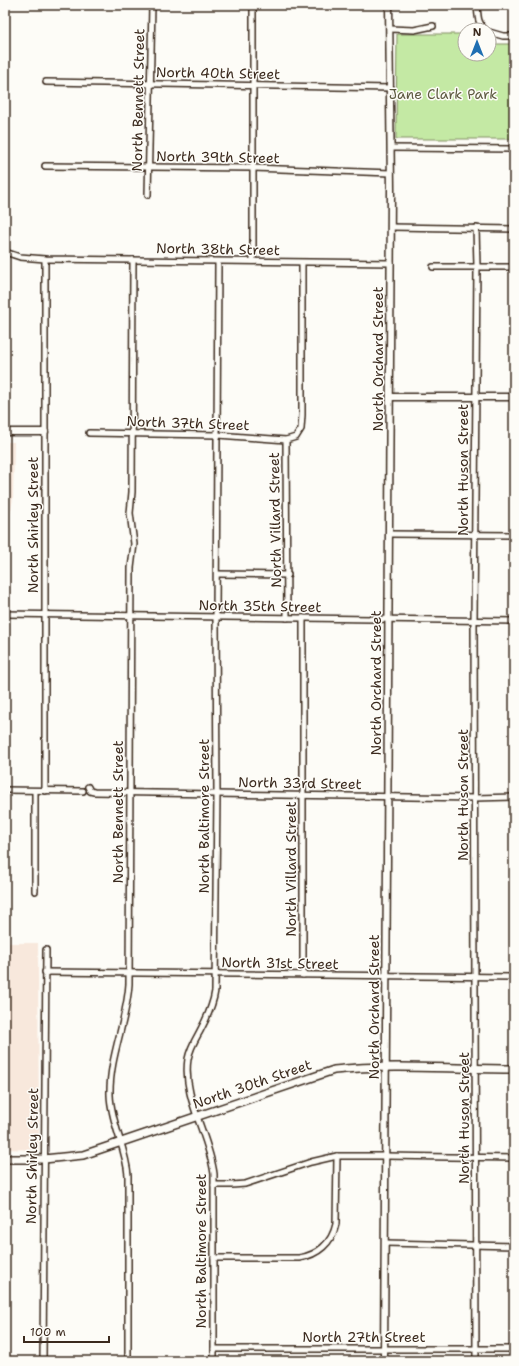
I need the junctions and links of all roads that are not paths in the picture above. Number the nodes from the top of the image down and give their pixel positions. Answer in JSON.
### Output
{"nodes":[{"id":1,"x":152,"y":5,"type":"edge"},
{"id":2,"x":253,"y":5,"type":"edge"},
{"id":3,"x":390,"y":5,"type":"edge"},
{"id":4,"x":477,"y":5,"type":"edge"},
{"id":5,"x":479,"y":22,"type":"edge"},
{"id":6,"x":433,"y":26,"type":"dead end"},
{"id":7,"x":390,"y":29,"type":"junction"},
{"id":8,"x":497,"y":34,"type":"edge"},
{"id":9,"x":514,"y":36,"type":"edge"},
{"id":10,"x":5,"y":74,"type":"edge"},
{"id":11,"x":46,"y":82,"type":"dead end"},
{"id":12,"x":150,"y":84,"type":"junction"},
{"id":13,"x":5,"y":86,"type":"edge"},
{"id":14,"x":253,"y":86,"type":"junction"},
{"id":15,"x":391,"y":88,"type":"junction"},
{"id":16,"x":391,"y":148,"type":"junction"},
{"id":17,"x":514,"y":148,"type":"edge"},
{"id":18,"x":46,"y":166,"type":"dead end"},
{"id":19,"x":149,"y":168,"type":"junction"},
{"id":20,"x":253,"y":168,"type":"junction"},
{"id":21,"x":391,"y":173,"type":"junction"},
{"id":22,"x":148,"y":195,"type":"dead end"},
{"id":23,"x":391,"y":227,"type":"junction"},
{"id":24,"x":476,"y":228,"type":"junction"},
{"id":25,"x":514,"y":229,"type":"edge"},
{"id":26,"x":5,"y":252,"type":"edge"},
{"id":27,"x":46,"y":259,"type":"junction"},
{"id":28,"x":133,"y":260,"type":"junction"},
{"id":29,"x":253,"y":261,"type":"junction"},
{"id":30,"x":218,"y":262,"type":"junction"},
{"id":31,"x":302,"y":263,"type":"junction"},
{"id":32,"x":391,"y":263,"type":"junction"},
{"id":33,"x":477,"y":266,"type":"junction"},
{"id":34,"x":433,"y":267,"type":"dead end"},
{"id":35,"x":514,"y":267,"type":"edge"},
{"id":36,"x":390,"y":397,"type":"junction"},
{"id":37,"x":476,"y":397,"type":"junction"},
{"id":38,"x":514,"y":398,"type":"edge"},
{"id":39,"x":5,"y":432,"type":"edge"},
{"id":40,"x":45,"y":432,"type":"junction"},
{"id":41,"x":89,"y":433,"type":"dead end"},
{"id":42,"x":132,"y":434,"type":"junction"},
{"id":43,"x":218,"y":435,"type":"junction"},
{"id":44,"x":286,"y":440,"type":"junction"},
{"id":45,"x":390,"y":534,"type":"junction"},
{"id":46,"x":514,"y":534,"type":"edge"},
{"id":47,"x":475,"y":535,"type":"junction"},
{"id":48,"x":217,"y":574,"type":"junction"},
{"id":49,"x":288,"y":575,"type":"junction"},
{"id":50,"x":5,"y":614,"type":"edge"},
{"id":51,"x":45,"y":615,"type":"junction"},
{"id":52,"x":131,"y":616,"type":"junction"},
{"id":53,"x":216,"y":618,"type":"junction"},
{"id":54,"x":287,"y":618,"type":"junction"},
{"id":55,"x":303,"y":618,"type":"junction"},
{"id":56,"x":388,"y":620,"type":"junction"},
{"id":57,"x":474,"y":621,"type":"junction"},
{"id":58,"x":514,"y":621,"type":"edge"},
{"id":59,"x":88,"y":787,"type":"dead end"},
{"id":60,"x":5,"y":790,"type":"edge"},
{"id":61,"x":35,"y":791,"type":"junction"},
{"id":62,"x":45,"y":791,"type":"junction"},
{"id":63,"x":83,"y":791,"type":"dead end"},
{"id":64,"x":130,"y":793,"type":"junction"},
{"id":65,"x":217,"y":794,"type":"junction"},
{"id":66,"x":303,"y":796,"type":"junction"},
{"id":67,"x":388,"y":796,"type":"junction"},
{"id":68,"x":514,"y":797,"type":"edge"},
{"id":69,"x":475,"y":798,"type":"junction"},
{"id":70,"x":35,"y":891,"type":"dead end"},
{"id":71,"x":46,"y":950,"type":"dead end"},
{"id":72,"x":45,"y":972,"type":"junction"},
{"id":73,"x":129,"y":973,"type":"junction"},
{"id":74,"x":215,"y":974,"type":"junction"},
{"id":75,"x":303,"y":975,"type":"junction"},
{"id":76,"x":386,"y":976,"type":"junction"},
{"id":77,"x":475,"y":977,"type":"junction"},
{"id":78,"x":514,"y":977,"type":"edge"},
{"id":79,"x":386,"y":1067,"type":"junction"},
{"id":80,"x":476,"y":1069,"type":"junction"},
{"id":81,"x":514,"y":1069,"type":"edge"},
{"id":82,"x":198,"y":1116,"type":"junction"},
{"id":83,"x":120,"y":1143,"type":"junction"},
{"id":84,"x":338,"y":1156,"type":"junction"},
{"id":85,"x":386,"y":1156,"type":"junction"},
{"id":86,"x":476,"y":1158,"type":"junction"},
{"id":87,"x":514,"y":1158,"type":"edge"},
{"id":88,"x":5,"y":1159,"type":"edge"},
{"id":89,"x":44,"y":1159,"type":"junction"},
{"id":90,"x":214,"y":1185,"type":"junction"},
{"id":91,"x":385,"y":1243,"type":"junction"},
{"id":92,"x":476,"y":1246,"type":"junction"},
{"id":93,"x":514,"y":1246,"type":"edge"},
{"id":94,"x":214,"y":1258,"type":"junction"},
{"id":95,"x":214,"y":1348,"type":"junction"},
{"id":96,"x":384,"y":1349,"type":"junction"},
{"id":97,"x":476,"y":1349,"type":"junction"},
{"id":98,"x":514,"y":1349,"type":"edge"},
{"id":99,"x":43,"y":1361,"type":"edge"},
{"id":100,"x":128,"y":1361,"type":"edge"},
{"id":101,"x":214,"y":1361,"type":"edge"},
{"id":102,"x":384,"y":1361,"type":"edge"},
{"id":103,"x":476,"y":1361,"type":"edge"}],
"edges":[{"from":1,"to":12,"type":"street","name":"North Bennett Street"},
{"from":2,"to":14,"type":"street"},
{"from":3,"to":7,"type":"street","name":"North Orchard Street"},
{"from":4,"to":5,"type":"street"},
{"from":6,"to":7,"type":"street"},
{"from":7,"to":15,"type":"street","name":"North Orchard Street"},
{"from":8,"to":9,"type":"street"},
{"from":10,"to":13,"type":"street"},
{"from":11,"to":12,"type":"street","name":"North 40th Street"},
{"from":12,"to":14,"type":"street","name":"North 40th Street"},
{"from":12,"to":19,"type":"street","name":"North Bennett Street"},
{"from":14,"to":15,"type":"street","name":"North 40th Street"},
{"from":14,"to":20,"type":"street"},
{"from":15,"to":16,"type":"street","name":"North Orchard Street"},
{"from":16,"to":17,"type":"street"},
{"from":16,"to":21,"type":"street","name":"North Orchard Street"},
{"from":18,"to":19,"type":"street","name":"North 39th Street"},
{"from":19,"to":20,"type":"street","name":"North 39th Street"},
{"from":19,"to":22,"type":"street","name":"North Bennett Street"},
{"from":20,"to":21,"type":"street","name":"North 39th Street"},
{"from":20,"to":29,"type":"street"},
{"from":21,"to":23,"type":"street","name":"North Orchard Street"},
{"from":23,"to":24,"type":"street"},
{"from":23,"to":32,"type":"street","name":"North Orchard Street"},
{"from":24,"to":25,"type":"street"},
{"from":24,"to":33,"type":"street","name":"North Huson Street"},
{"from":26,"to":27,"type":"street","name":"North 38th Street"},
{"from":27,"to":28,"type":"street","name":"North 38th Street"},
{"from":27,"to":40,"type":"street","name":"North Shirley Street"},
{"from":28,"to":30,"type":"street","name":"North 38th Street"},
{"from":28,"to":42,"type":"street","name":"North Bennett Street"},
{"from":29,"to":30,"type":"street","name":"North 38th Street"},
{"from":29,"to":31,"type":"street","name":"North 38th Street"},
{"from":30,"to":43,"type":"street","name":"North Baltimore Street"},
{"from":31,"to":32,"type":"street","name":"North 38th Street"},
{"from":31,"to":44,"type":"street","name":"North Villard Street"},
{"from":32,"to":36,"type":"street","name":"North Orchard Street"},
{"from":33,"to":34,"type":"street"},
{"from":33,"to":35,"type":"street"},
{"from":33,"to":37,"type":"street","name":"North Huson Street"},
{"from":36,"to":37,"type":"street"},
{"from":36,"to":45,"type":"street","name":"North Orchard Street"},
{"from":37,"to":38,"type":"street"},
{"from":37,"to":47,"type":"street","name":"North Huson Street"},
{"from":39,"to":40,"type":"street"},
{"from":40,"to":51,"type":"street","name":"North Shirley Street"},
{"from":41,"to":42,"type":"street","name":"North 37th Street"},
{"from":42,"to":43,"type":"street","name":"North 37th Street"},
{"from":42,"to":52,"type":"street","name":"North Bennett Street"},
{"from":43,"to":44,"type":"street","name":"North 37th Street"},
{"from":43,"to":48,"type":"street","name":"North Baltimore Street"},
{"from":44,"to":49,"type":"street","name":"North Villard Street"},
{"from":45,"to":47,"type":"street"},
{"from":45,"to":56,"type":"street","name":"North Orchard Street"},
{"from":46,"to":47,"type":"street"},
{"from":47,"to":57,"type":"street","name":"North Huson Street"},
{"from":48,"to":49,"type":"street"},
{"from":48,"to":53,"type":"street","name":"North Baltimore Street"},
{"from":49,"to":54,"type":"street","name":"North Villard Street"},
{"from":50,"to":51,"type":"street","name":"North 35th Street"},
{"from":51,"to":52,"type":"street","name":"North 35th Street"},
{"from":51,"to":62,"type":"street","name":"North Shirley Street"},
{"from":52,"to":53,"type":"street","name":"North 35th Street"},
{"from":52,"to":64,"type":"street","name":"North Bennett Street"},
{"from":53,"to":54,"type":"street","name":"North 35th Street"},
{"from":53,"to":65,"type":"street","name":"North Baltimore Street"},
{"from":54,"to":55,"type":"street","name":"North 35th Street"},
{"from":55,"to":56,"type":"street","name":"North 35th Street"},
{"from":55,"to":66,"type":"street","name":"North Villard Street"},
{"from":56,"to":57,"type":"street","name":"North 35th Street"},
{"from":56,"to":67,"type":"street","name":"North Orchard Street"},
{"from":57,"to":58,"type":"street","name":"North 35th Street"},
{"from":57,"to":69,"type":"street","name":"North Huson Street"},
{"from":59,"to":64,"type":"street","name":"North 33rd Street"},
{"from":60,"to":61,"type":"street"},
{"from":61,"to":62,"type":"street"},
{"from":61,"to":70,"type":"street"},
{"from":62,"to":63,"type":"street"},
{"from":64,"to":65,"type":"street","name":"North 33rd Street"},
{"from":64,"to":73,"type":"street","name":"North Bennett Street"},
{"from":65,"to":66,"type":"street","name":"North 33rd Street"},
{"from":65,"to":74,"type":"street","name":"North Baltimore Street"},
{"from":66,"to":67,"type":"street","name":"North 33rd Street"},
{"from":66,"to":75,"type":"street","name":"North Villard Street"},
{"from":67,"to":69,"type":"street","name":"North 33rd Street"},
{"from":67,"to":76,"type":"street","name":"North Orchard Street"},
{"from":68,"to":69,"type":"street","name":"North 33rd Street"},
{"from":69,"to":77,"type":"street","name":"North Huson Street"},
{"from":71,"to":72,"type":"street","name":"North Shirley Street"},
{"from":72,"to":73,"type":"street","name":"North 31st Street"},
{"from":72,"to":89,"type":"street","name":"North Shirley Street"},
{"from":73,"to":74,"type":"street","name":"North 31st Street"},
{"from":73,"to":83,"type":"street","name":"North Bennett Street"},
{"from":74,"to":75,"type":"street","name":"North 31st Street"},
{"from":74,"to":82,"type":"street","name":"North Baltimore Street"},
{"from":75,"to":76,"type":"street","name":"North 31st Street"},
{"from":76,"to":77,"type":"street","name":"North 31st Street"},
{"from":76,"to":79,"type":"street","name":"North Orchard Street"},
{"from":77,"to":78,"type":"street","name":"North 31st Street"},
{"from":77,"to":80,"type":"street","name":"North Huson Street"},
{"from":79,"to":80,"type":"main road","name":"North 30th Street"},
{"from":79,"to":82,"type":"main road","name":"North 30th Street"},
{"from":79,"to":85,"type":"street","name":"North Orchard Street"},
{"from":80,"to":81,"type":"main road","name":"North 30th Street"},
{"from":80,"to":86,"type":"street","name":"North Huson Street"},
{"from":82,"to":83,"type":"main road","name":"North 30th Street"},
{"from":82,"to":90,"type":"street","name":"North Baltimore Street"},
{"from":83,"to":89,"type":"main road","name":"North 30th Street"},
{"from":83,"to":100,"type":"street","name":"North Bennett Street"},
{"from":84,"to":85,"type":"street"},
{"from":84,"to":90,"type":"street"},
{"from":84,"to":94,"type":"street"},
{"from":85,"to":86,"type":"street"},
{"from":85,"to":91,"type":"street","name":"North Orchard Street"},
{"from":86,"to":87,"type":"street"},
{"from":86,"to":92,"type":"street","name":"North Huson Street"},
{"from":88,"to":89,"type":"main road","name":"North 30th Street"},
{"from":89,"to":99,"type":"street","name":"North Shirley Street"},
{"from":90,"to":94,"type":"street","name":"North Baltimore Street"},
{"from":91,"to":92,"type":"street"},
{"from":91,"to":96,"type":"street","name":"North Orchard Street"},
{"from":92,"to":93,"type":"street"},
{"from":92,"to":97,"type":"street","name":"North Huson Street"},
{"from":94,"to":95,"type":"street","name":"North Baltimore Street"},
{"from":95,"to":96,"type":"street","name":"North 27th Street"},
{"from":95,"to":101,"type":"street","name":"North Baltimore Street"},
{"from":96,"to":97,"type":"street","name":"North 27th Street"},
{"from":96,"to":102,"type":"street","name":"North Orchard Street"},
{"from":97,"to":98,"type":"street","name":"North 27th Street"},
{"from":97,"to":103,"type":"street","name":"North Huson Street"}]}
